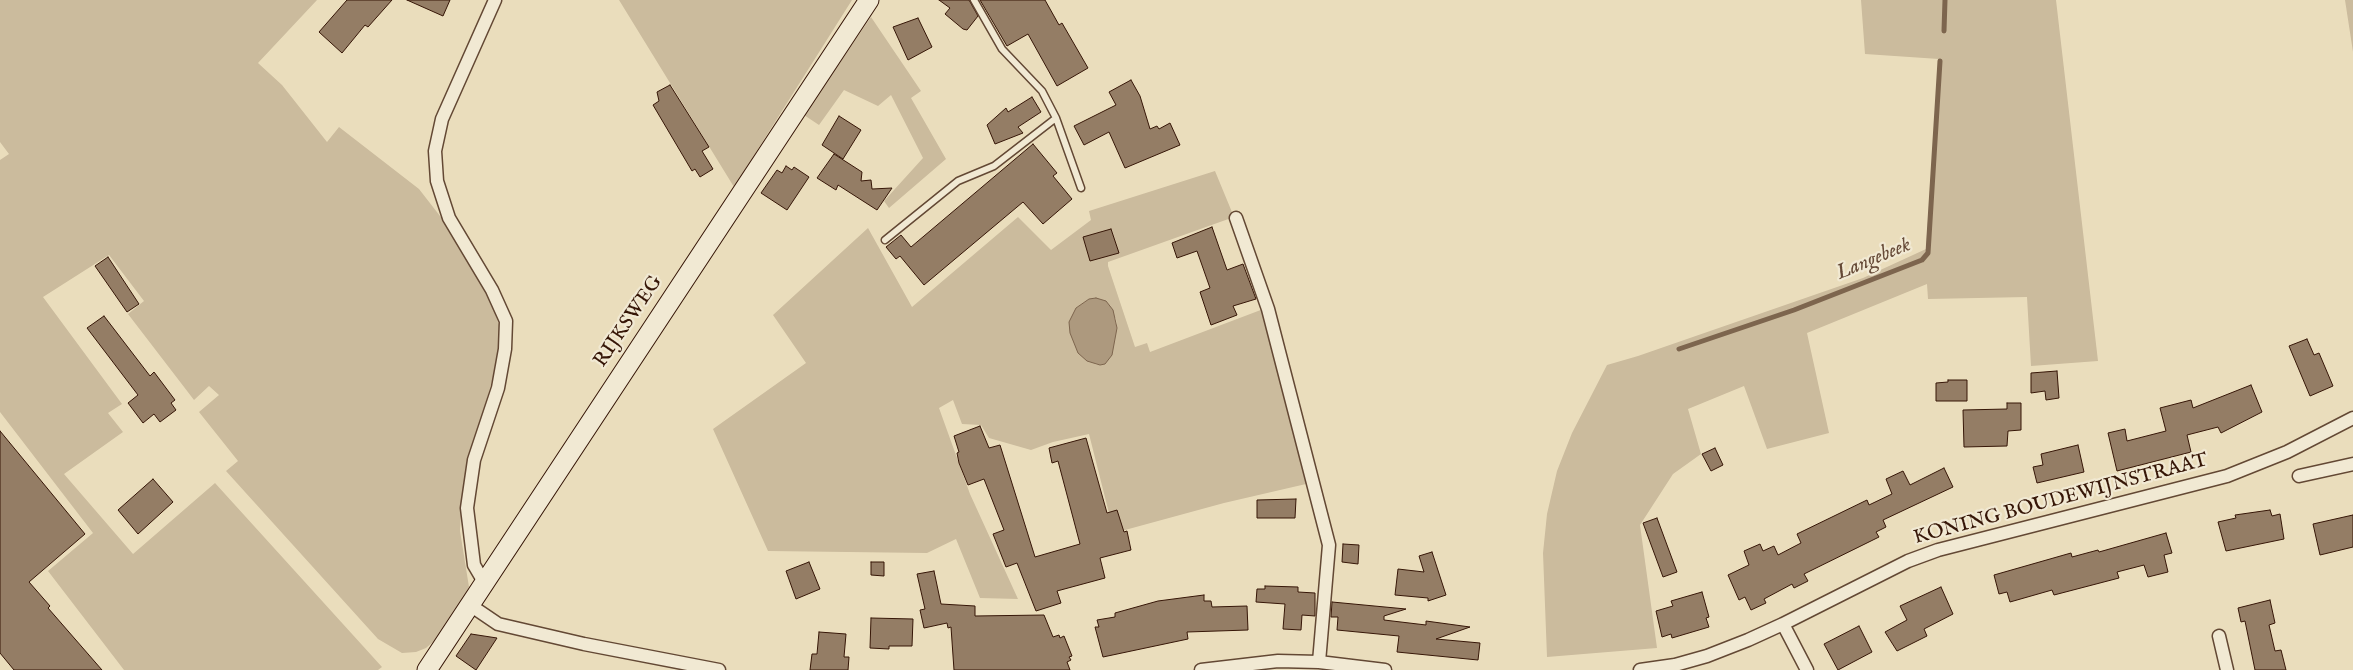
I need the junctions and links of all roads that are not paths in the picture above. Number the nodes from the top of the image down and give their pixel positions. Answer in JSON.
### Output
{"nodes":[{"id":1,"x":495,"y":0,"type":"edge"},
{"id":2,"x":869,"y":0,"type":"edge"},
{"id":3,"x":974,"y":0,"type":"edge"},
{"id":4,"x":1056,"y":118,"type":"junction"},
{"id":5,"x":1081,"y":188,"type":"dead end"},
{"id":6,"x":1236,"y":218,"type":"dead end"},
{"id":7,"x":885,"y":240,"type":"dead end"},
{"id":8,"x":2353,"y":418,"type":"edge"},
{"id":9,"x":2353,"y":464,"type":"edge"},
{"id":10,"x":2299,"y":476,"type":"dead end"},
{"id":11,"x":484,"y":582,"type":"junction"},
{"id":12,"x":470,"y":605,"type":"junction"},
{"id":13,"x":1784,"y":624,"type":"junction"},
{"id":14,"x":2219,"y":636,"type":"dead end"},
{"id":15,"x":1319,"y":662,"type":"junction"},
{"id":16,"x":427,"y":670,"type":"edge"},
{"id":17,"x":719,"y":670,"type":"edge"},
{"id":18,"x":1201,"y":670,"type":"edge"},
{"id":19,"x":1385,"y":670,"type":"edge"},
{"id":20,"x":1640,"y":670,"type":"edge"},
{"id":21,"x":1807,"y":670,"type":"edge"},
{"id":22,"x":2227,"y":670,"type":"edge"}],
"edges":[{"from":1,"to":11,"type":"street"},
{"from":2,"to":11,"type":"main road","name":"RIJKSWEG"},
{"from":3,"to":4,"type":"lane"},
{"from":4,"to":5,"type":"lane"},
{"from":4,"to":7,"type":"lane"},
{"from":6,"to":15,"type":"street"},
{"from":8,"to":13,"type":"street","name":"KONING BOUDEWIJNSTRAAT"},
{"from":9,"to":10,"type":"street"},
{"from":11,"to":12,"type":"main road","name":"RIJKSWEG"},
{"from":12,"to":16,"type":"main road","name":"RIJKSWEG"},
{"from":12,"to":17,"type":"street"},
{"from":13,"to":20,"type":"street","name":"KONING BOUDEWIJNSTRAAT"},
{"from":13,"to":21,"type":"street"},
{"from":14,"to":22,"type":"street"},
{"from":15,"to":18,"type":"street"},
{"from":15,"to":19,"type":"street"}]}
